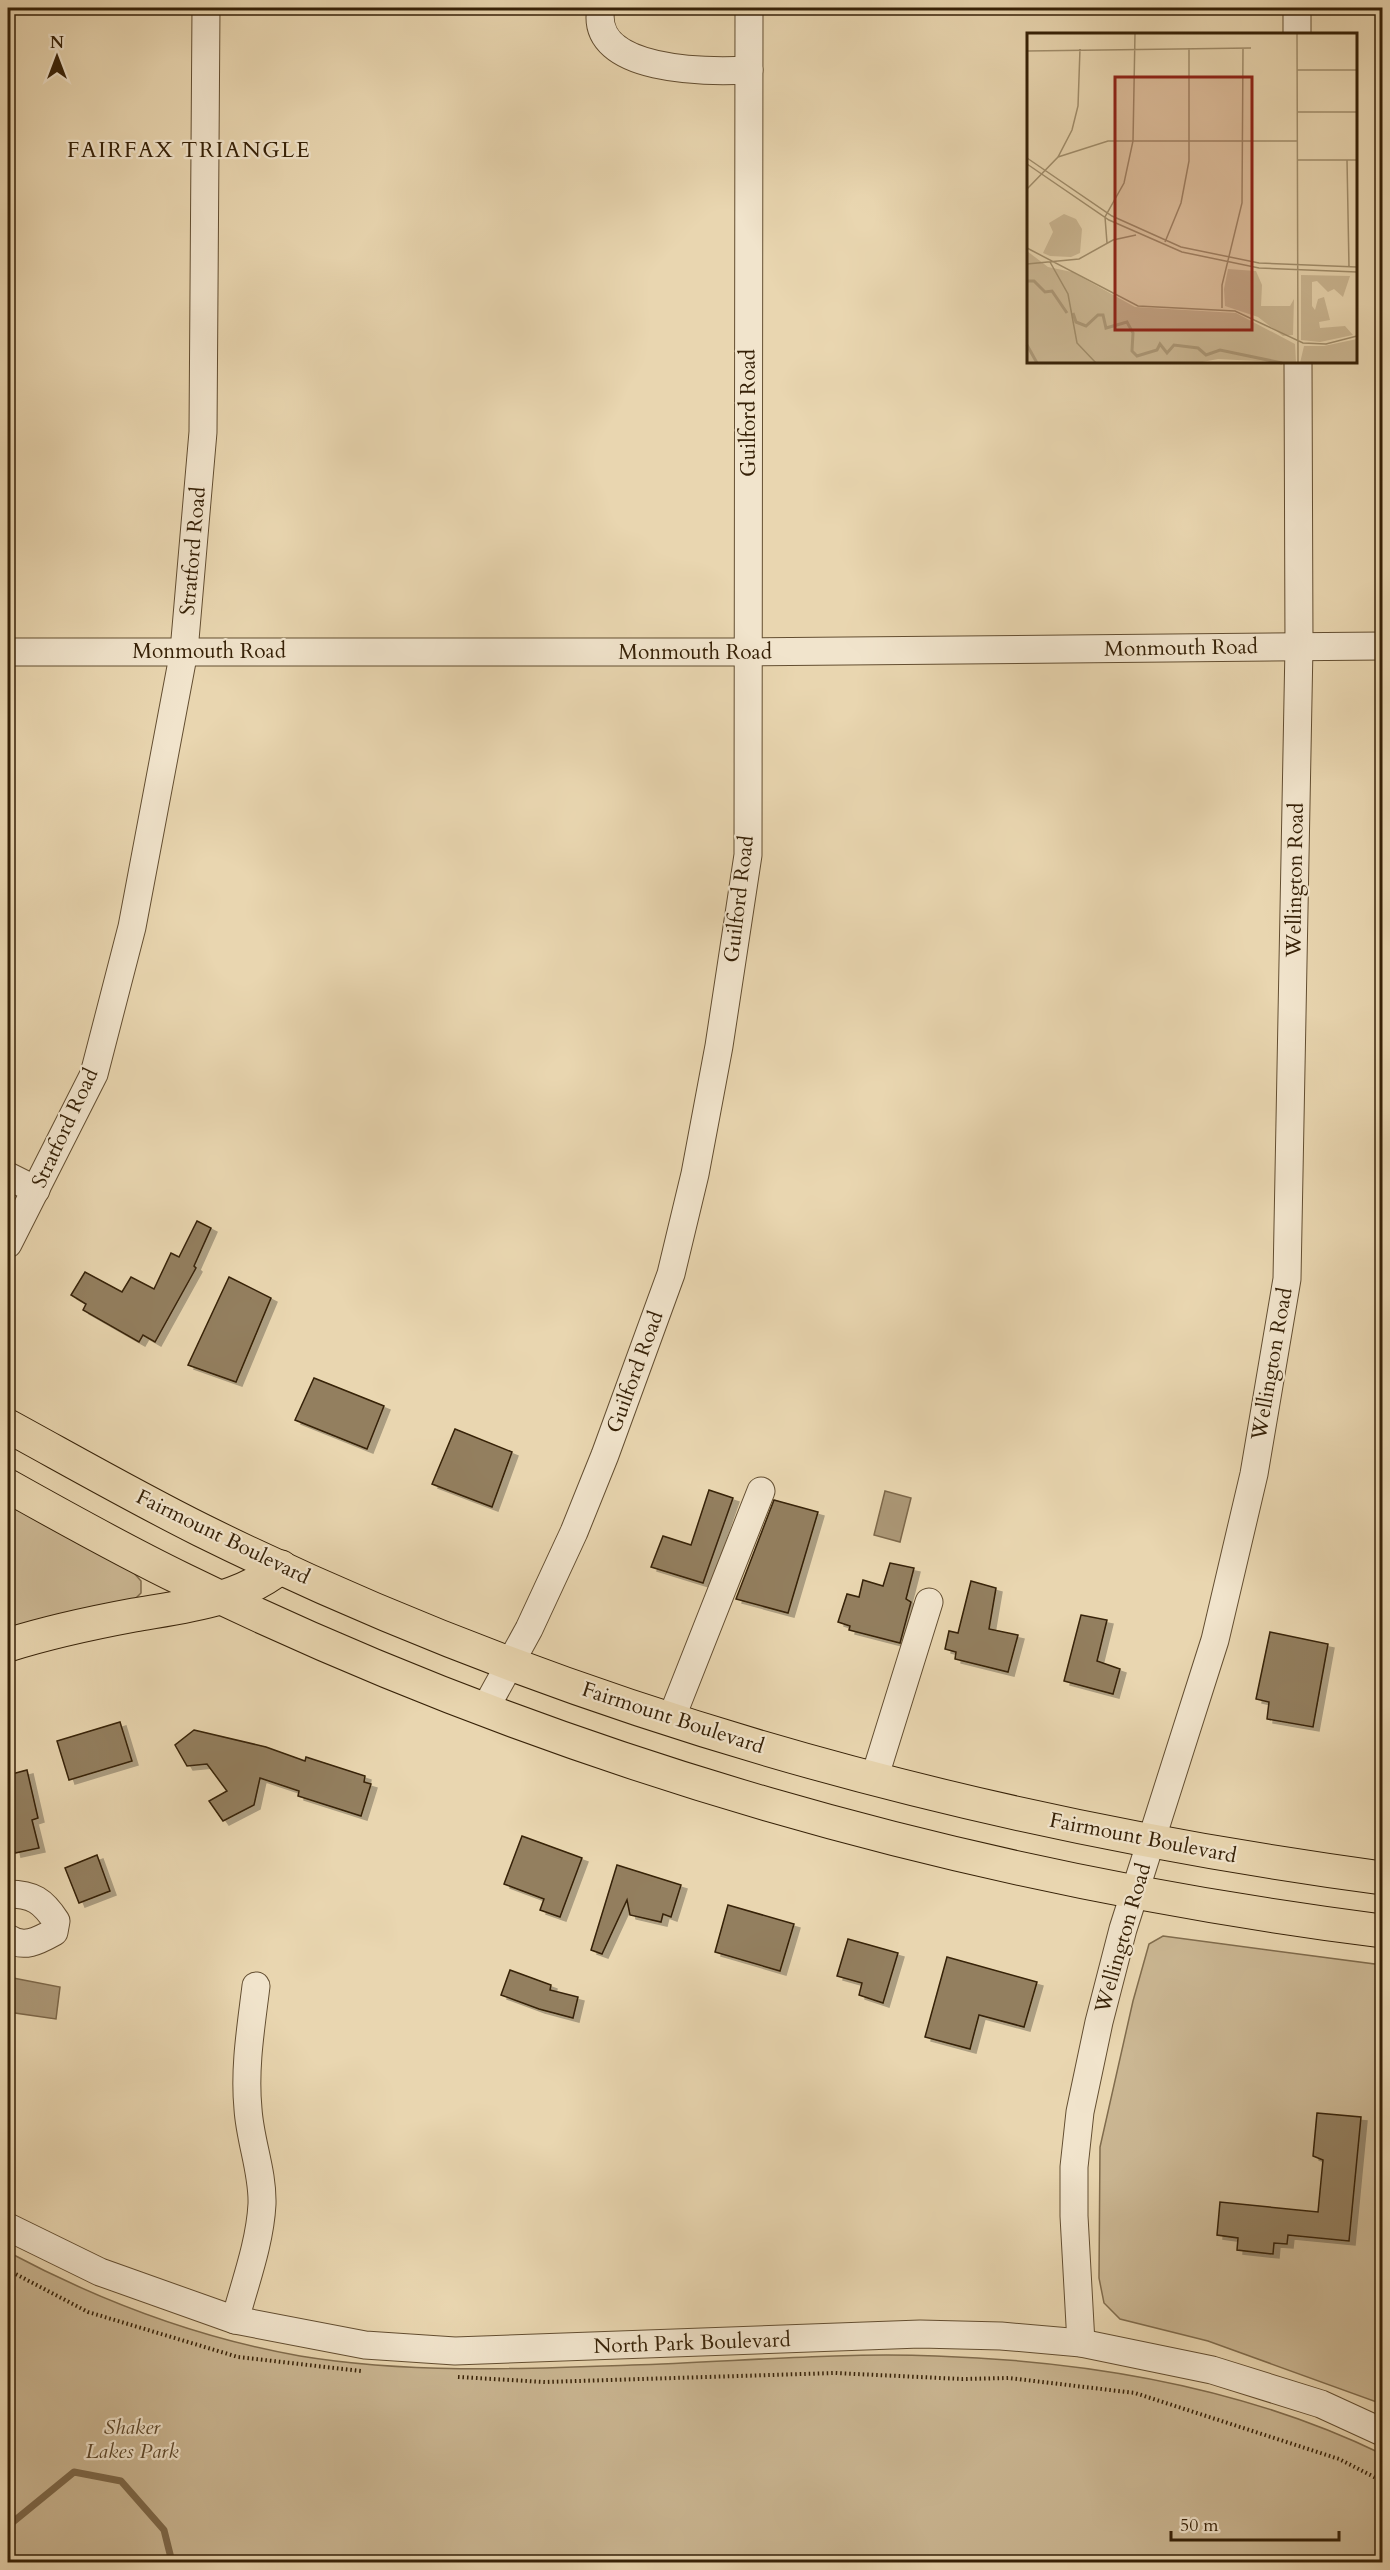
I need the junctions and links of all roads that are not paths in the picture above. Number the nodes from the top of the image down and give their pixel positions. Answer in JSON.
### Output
{"nodes":[{"id":1,"x":206,"y":8,"type":"edge"},
{"id":2,"x":601,"y":8,"type":"edge"},
{"id":3,"x":749,"y":8,"type":"edge"},
{"id":4,"x":1297,"y":8,"type":"edge"},
{"id":5,"x":1297,"y":33,"type":"edge"},
{"id":6,"x":749,"y":70,"type":"junction"},
{"id":7,"x":1298,"y":363,"type":"edge"},
{"id":8,"x":1299,"y":646,"type":"junction"},
{"id":9,"x":1383,"y":646,"type":"edge"},
{"id":10,"x":8,"y":651,"type":"edge"},
{"id":11,"x":184,"y":651,"type":"junction"},
{"id":12,"x":748,"y":652,"type":"junction"},
{"id":13,"x":8,"y":1176,"type":"edge"},
{"id":14,"x":36,"y":1190,"type":"junction"},
{"id":15,"x":8,"y":1244,"type":"edge"},
{"id":16,"x":8,"y":1426,"type":"edge"},
{"id":17,"x":8,"y":1486,"type":"edge"},
{"id":18,"x":761,"y":1491,"type":"dead end"},
{"id":19,"x":281,"y":1567,"type":"junction"},
{"id":20,"x":224,"y":1598,"type":"junction"},
{"id":21,"x":929,"y":1602,"type":"dead end"},
{"id":22,"x":8,"y":1645,"type":"edge"},
{"id":23,"x":511,"y":1663,"type":"junction"},
{"id":24,"x":484,"y":1709,"type":"junction"},
{"id":25,"x":671,"y":1719,"type":"junction"},
{"id":26,"x":874,"y":1779,"type":"junction"},
{"id":27,"x":1150,"y":1842,"type":"junction"},
{"id":28,"x":1383,"y":1878,"type":"edge"},
{"id":29,"x":1135,"y":1893,"type":"junction"},
{"id":30,"x":8,"y":1894,"type":"edge"},
{"id":31,"x":1383,"y":1931,"type":"edge"},
{"id":32,"x":8,"y":1938,"type":"edge"},
{"id":33,"x":256,"y":1986,"type":"dead end"},
{"id":34,"x":8,"y":2227,"type":"edge"},
{"id":35,"x":235,"y":2320,"type":"junction"},
{"id":36,"x":1082,"y":2343,"type":"junction"},
{"id":37,"x":1383,"y":2432,"type":"edge"}],
"edges":[{"from":1,"to":11,"type":"street","name":"Stratford Road"},
{"from":2,"to":6,"type":"street"},
{"from":3,"to":6,"type":"street","name":"Guilford Road"},
{"from":4,"to":5,"type":"street"},
{"from":6,"to":12,"type":"street","name":"Guilford Road"},
{"from":7,"to":8,"type":"street","name":"Wellington Road"},
{"from":8,"to":9,"type":"street","name":"Monmouth Road"},
{"from":8,"to":12,"type":"street","name":"Monmouth Road"},
{"from":8,"to":27,"type":"street","name":"Wellington Road"},
{"from":10,"to":11,"type":"street","name":"Monmouth Road"},
{"from":11,"to":12,"type":"street","name":"Monmouth Road"},
{"from":11,"to":14,"type":"street","name":"Stratford Road"},
{"from":12,"to":23,"type":"street","name":"Guilford Road"},
{"from":13,"to":14,"type":"street"},
{"from":14,"to":15,"type":"street","name":"Stratford Road"},
{"from":16,"to":19,"type":"main road","name":"Fairmount Boulevard"},
{"from":17,"to":20,"type":"main road"},
{"from":18,"to":25,"type":"street"},
{"from":19,"to":20,"type":"main road"},
{"from":19,"to":23,"type":"main road","name":"Fairmount Boulevard"},
{"from":20,"to":22,"type":"main road"},
{"from":20,"to":24,"type":"main road"},
{"from":21,"to":26,"type":"street"},
{"from":23,"to":24,"type":"street","name":"Guilford Road"},
{"from":23,"to":25,"type":"main road","name":"Fairmount Boulevard"},
{"from":24,"to":29,"type":"main road"},
{"from":25,"to":26,"type":"main road","name":"Fairmount Boulevard"},
{"from":26,"to":27,"type":"main road","name":"Fairmount Boulevard"},
{"from":27,"to":28,"type":"main road","name":"Fairmount Boulevard"},
{"from":27,"to":29,"type":"street","name":"Wellington Road"},
{"from":29,"to":31,"type":"main road"},
{"from":29,"to":36,"type":"street","name":"Wellington Road"},
{"from":30,"to":32,"type":"street"},
{"from":33,"to":35,"type":"street"},
{"from":34,"to":35,"type":"street","name":"North Park Boulevard"},
{"from":35,"to":36,"type":"street","name":"North Park Boulevard"},
{"from":36,"to":37,"type":"street","name":"North Park Boulevard"}]}
